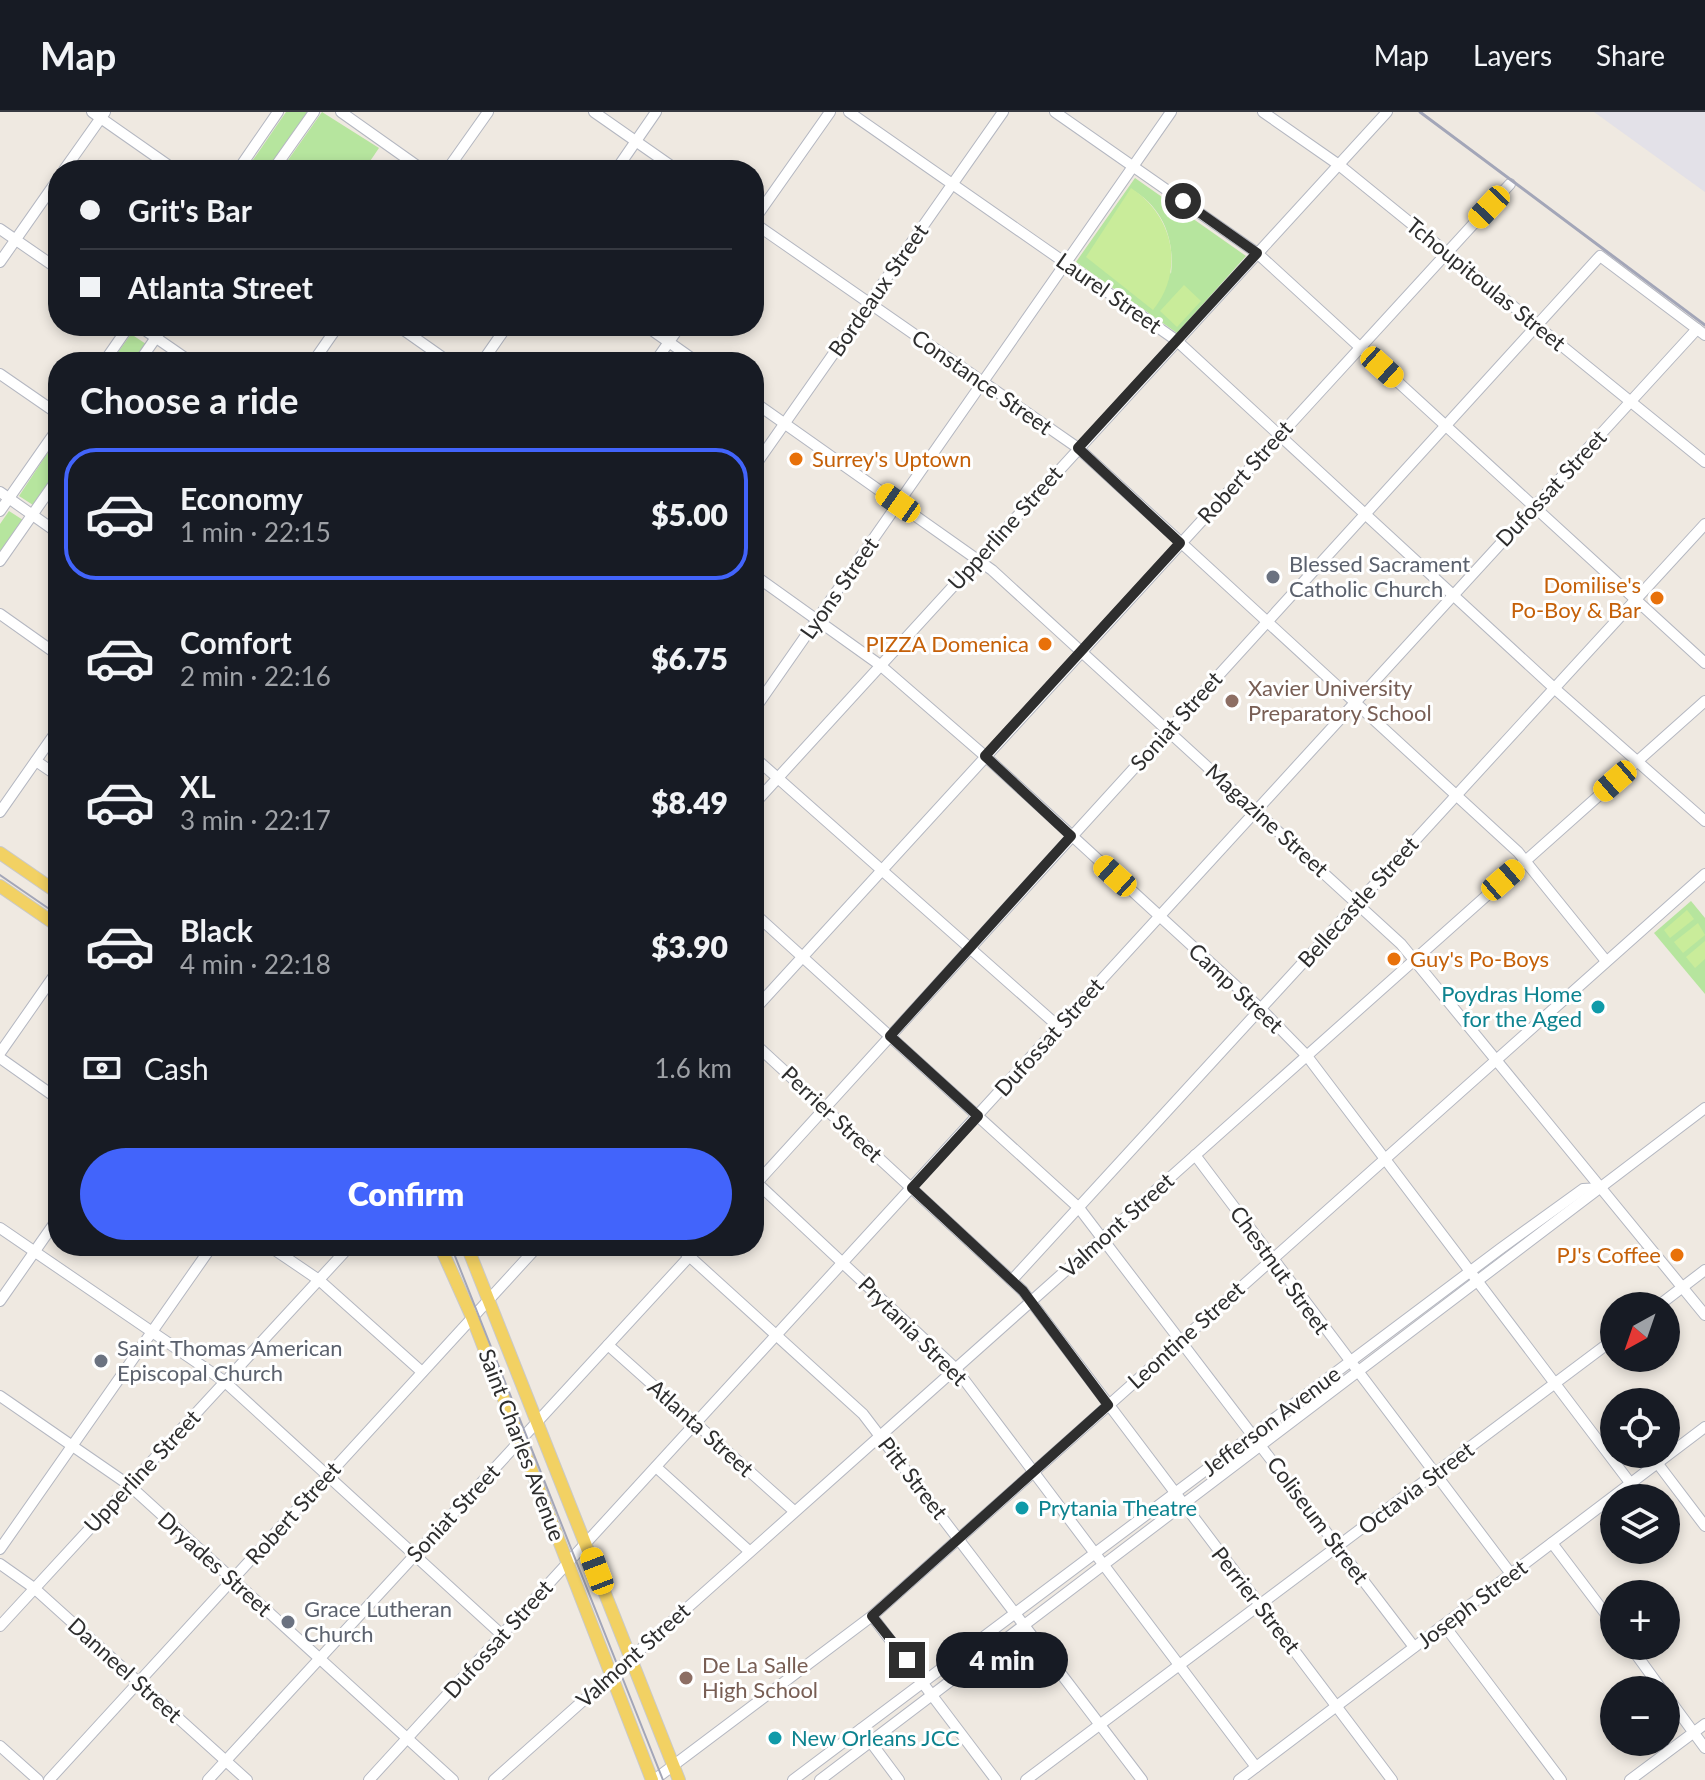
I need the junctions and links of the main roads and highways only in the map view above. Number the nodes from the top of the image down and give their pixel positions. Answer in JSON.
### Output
{"nodes":[{"id":1,"x":0,"y":853,"type":"edge"},
{"id":2,"x":0,"y":886,"type":"edge"},
{"id":3,"x":48,"y":886,"type":"edge"},
{"id":4,"x":48,"y":919,"type":"edge"},
{"id":5,"x":445,"y":1256,"type":"edge"},
{"id":6,"x":471,"y":1256,"type":"edge"},
{"id":7,"x":653,"y":1780,"type":"edge"},
{"id":8,"x":679,"y":1780,"type":"edge"}],
"edges":[{"from":1,"to":3,"type":"main road"},
{"from":2,"to":4,"type":"main road"},
{"from":5,"to":7,"type":"main road","name":"Saint Charles Avenue"},
{"from":6,"to":8,"type":"main road","name":"Saint Charles Avenue"}]}
